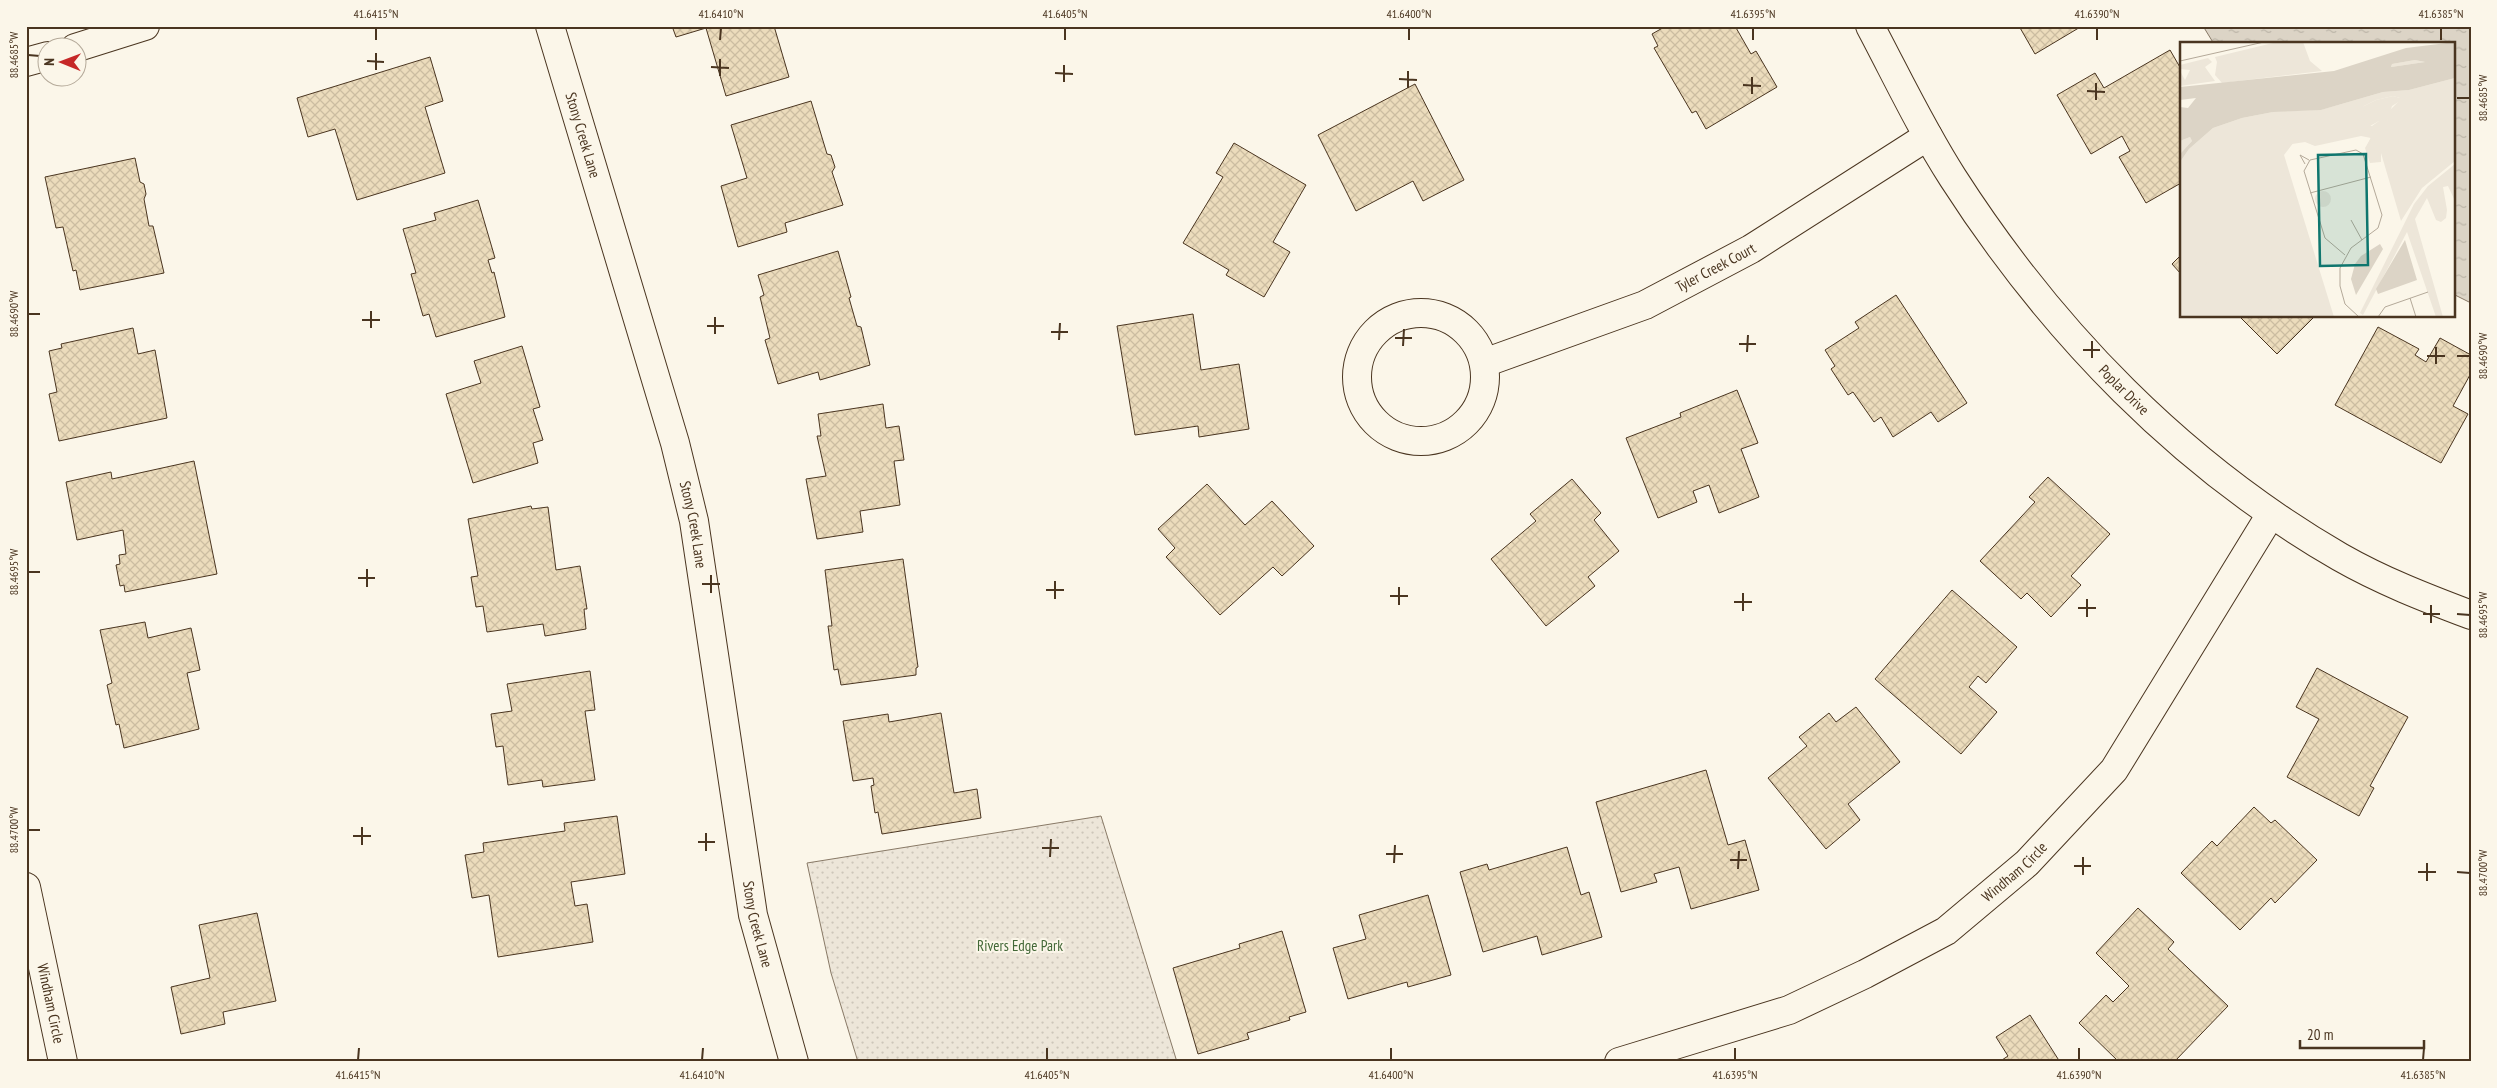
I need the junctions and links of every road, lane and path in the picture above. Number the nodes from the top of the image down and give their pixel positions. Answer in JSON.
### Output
{"nodes":[{"id":1,"x":145,"y":26,"type":"edge"},
{"id":2,"x":550,"y":26,"type":"edge"},
{"id":3,"x":1870,"y":26,"type":"edge"},
{"id":4,"x":88,"y":44,"type":"edge"},
{"id":5,"x":1928,"y":136,"type":"junction"},
{"id":6,"x":1484,"y":363,"type":"junction"},
{"id":7,"x":2271,"y":514,"type":"junction"},
{"id":8,"x":2471,"y":615,"type":"edge"},
{"id":9,"x":26,"y":887,"type":"edge"},
{"id":10,"x":63,"y":1062,"type":"edge"},
{"id":11,"x":794,"y":1062,"type":"edge"},
{"id":12,"x":1619,"y":1062,"type":"edge"}],
"edges":[{"from":1,"to":4,"type":"street"},
{"from":2,"to":11,"type":"street","name":"Stony Creek Lane"},
{"from":3,"to":5,"type":"street","name":"Poplar Drive"},
{"from":5,"to":6,"type":"street","name":"Tyler Creek Court"},
{"from":5,"to":7,"type":"street","name":"Poplar Drive"},
{"from":6,"to":6,"type":"street"},
{"from":7,"to":8,"type":"street","name":"Poplar Drive"},
{"from":7,"to":12,"type":"street","name":"Windham Circle"},
{"from":9,"to":10,"type":"street","name":"Windham Circle"}]}
